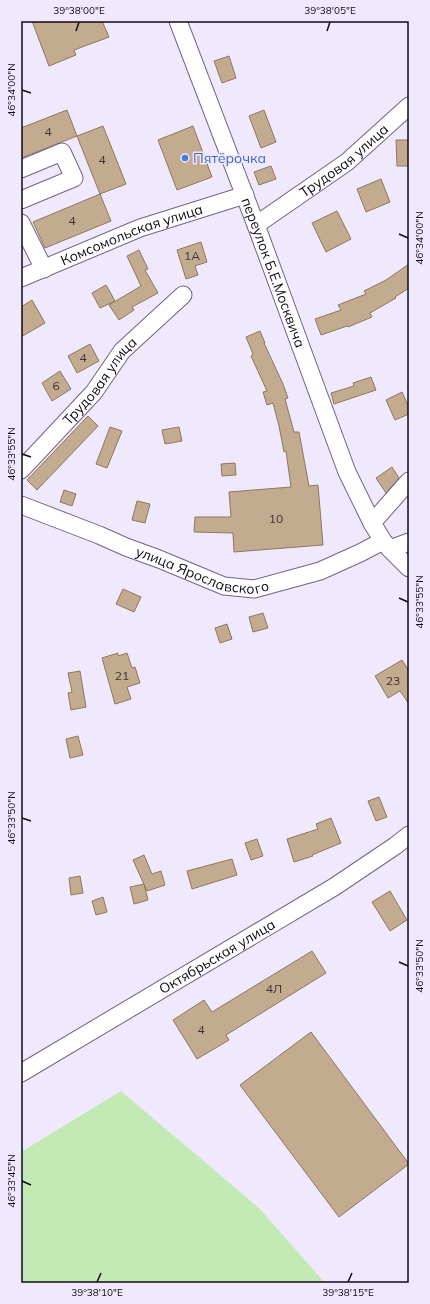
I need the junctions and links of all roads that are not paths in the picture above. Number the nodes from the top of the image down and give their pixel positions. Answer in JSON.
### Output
{"nodes":[{"id":1,"x":178,"y":21,"type":"edge"},
{"id":2,"x":409,"y":106,"type":"edge"},
{"id":3,"x":21,"y":169,"type":"edge"},
{"id":4,"x":244,"y":195,"type":"junction"},
{"id":5,"x":21,"y":200,"type":"edge"},
{"id":6,"x":21,"y":223,"type":"edge"},
{"id":7,"x":256,"y":224,"type":"junction"},
{"id":8,"x":44,"y":269,"type":"junction"},
{"id":9,"x":21,"y":278,"type":"edge"},
{"id":10,"x":183,"y":295,"type":"dead end"},
{"id":11,"x":21,"y":470,"type":"edge"},
{"id":12,"x":409,"y":481,"type":"edge"},
{"id":13,"x":21,"y":505,"type":"edge"},
{"id":14,"x":372,"y":523,"type":"junction"},
{"id":15,"x":409,"y":542,"type":"edge"},
{"id":16,"x":386,"y":545,"type":"junction"},
{"id":17,"x":409,"y":568,"type":"edge"},
{"id":18,"x":409,"y":835,"type":"edge"},
{"id":19,"x":21,"y":1073,"type":"edge"}],
"edges":[{"from":1,"to":4,"type":"street","name":"переулок Б.Е.Москвича"},
{"from":2,"to":7,"type":"street","name":"Трудовая улица"},
{"from":3,"to":5,"type":"street"},
{"from":4,"to":7,"type":"street","name":"переулок Б.Е.Москвича"},
{"from":4,"to":8,"type":"street","name":"Комсомольская улица"},
{"from":6,"to":8,"type":"street"},
{"from":7,"to":14,"type":"street","name":"переулок Б.Е.Москвича"},
{"from":8,"to":9,"type":"street","name":"Комсомольская улица"},
{"from":10,"to":11,"type":"street","name":"Трудовая улица"},
{"from":12,"to":14,"type":"street"},
{"from":13,"to":16,"type":"street","name":"улица Ярославского"},
{"from":14,"to":16,"type":"street","name":"переулок Б.Е.Москвича"},
{"from":15,"to":16,"type":"street","name":"улица Ярославского"},
{"from":16,"to":17,"type":"street","name":"переулок Б.Е.Москвича"},
{"from":18,"to":19,"type":"street","name":"Октябрьская улица"}]}
